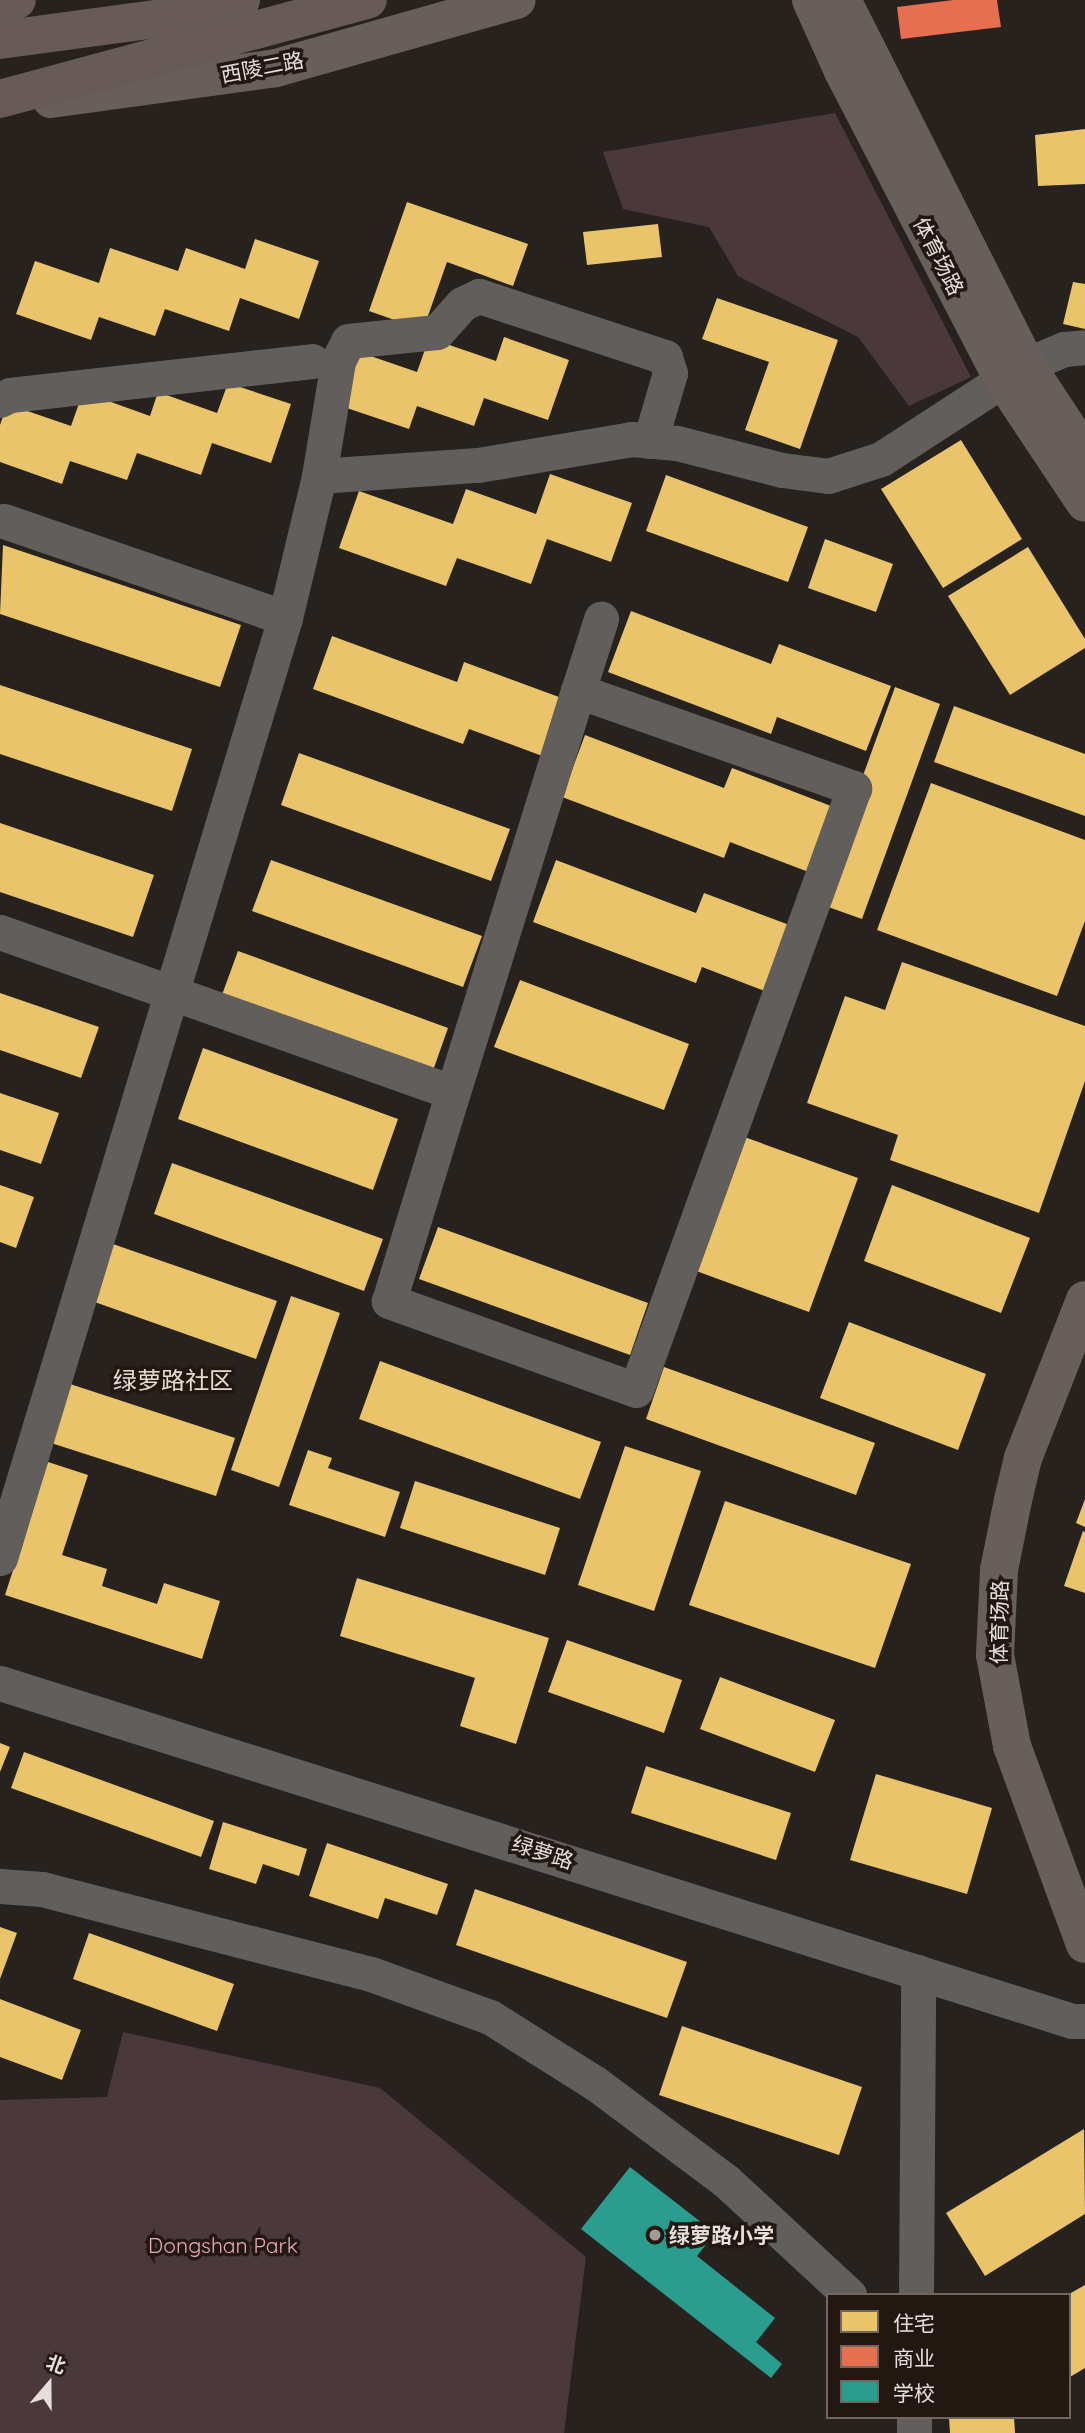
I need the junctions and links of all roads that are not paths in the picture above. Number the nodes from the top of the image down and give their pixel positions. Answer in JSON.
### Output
{"nodes":[{"id":1,"x":17,"y":0,"type":"edge"},
{"id":2,"x":241,"y":0,"type":"edge"},
{"id":3,"x":368,"y":0,"type":"edge"},
{"id":4,"x":517,"y":0,"type":"edge"},
{"id":5,"x":811,"y":0,"type":"edge"},
{"id":6,"x":842,"y":0,"type":"edge"},
{"id":7,"x":0,"y":2,"type":"edge"},
{"id":8,"x":0,"y":40,"type":"edge"},
{"id":9,"x":0,"y":99,"type":"edge"},
{"id":10,"x":0,"y":106,"type":"edge"},
{"id":11,"x":1085,"y":347,"type":"edge"},
{"id":12,"x":312,"y":361,"type":"dead end"},
{"id":13,"x":1015,"y":373,"type":"junction"},
{"id":14,"x":0,"y":400,"type":"edge"},
{"id":15,"x":650,"y":441,"type":"junction"},
{"id":16,"x":1085,"y":454,"type":"edge"},
{"id":17,"x":319,"y":476,"type":"junction"},
{"id":18,"x":1085,"y":503,"type":"edge"},
{"id":19,"x":1,"y":521,"type":"edge"},
{"id":20,"x":285,"y":618,"type":"junction"},
{"id":21,"x":601,"y":619,"type":"dead end"},
{"id":22,"x":578,"y":691,"type":"junction"},
{"id":23,"x":0,"y":932,"type":"edge"},
{"id":24,"x":173,"y":991,"type":"junction"},
{"id":25,"x":453,"y":1092,"type":"junction"},
{"id":26,"x":1085,"y":1300,"type":"edge"},
{"id":27,"x":1085,"y":1355,"type":"edge"},
{"id":28,"x":0,"y":1558,"type":"edge"},
{"id":29,"x":0,"y":1683,"type":"edge"},
{"id":30,"x":1085,"y":1873,"type":"edge"},
{"id":31,"x":0,"y":1886,"type":"edge"},
{"id":32,"x":1085,"y":1944,"type":"edge"},
{"id":33,"x":918,"y":1972,"type":"junction"},
{"id":34,"x":1085,"y":2021,"type":"edge"},
{"id":35,"x":847,"y":2293,"type":"edge"},
{"id":36,"x":916,"y":2293,"type":"edge"}],
"edges":[{"from":1,"to":7,"type":"highway"},
{"from":2,"to":8,"type":"highway"},
{"from":3,"to":9,"type":"highway"},
{"from":4,"to":10,"type":"main road","name":"西陵二路"},
{"from":5,"to":13,"type":"main road","name":"体育场路"},
{"from":6,"to":13,"type":"main road","name":"体育场路"},
{"from":11,"to":13,"type":"street"},
{"from":12,"to":14,"type":"street"},
{"from":13,"to":15,"type":"street"},
{"from":13,"to":16,"type":"main road","name":"体育场路"},
{"from":13,"to":18,"type":"main road","name":"体育场路"},
{"from":15,"to":17,"type":"street"},
{"from":15,"to":17,"type":"street"},
{"from":17,"to":20,"type":"street"},
{"from":19,"to":20,"type":"street"},
{"from":20,"to":24,"type":"street"},
{"from":21,"to":22,"type":"street"},
{"from":22,"to":25,"type":"street"},
{"from":22,"to":25,"type":"street"},
{"from":23,"to":24,"type":"street"},
{"from":24,"to":25,"type":"street"},
{"from":24,"to":28,"type":"street"},
{"from":26,"to":32,"type":"main road","name":"体育场路"},
{"from":27,"to":30,"type":"main road","name":"体育场路"},
{"from":29,"to":33,"type":"street","name":"绿萝路"},
{"from":31,"to":35,"type":"street"},
{"from":33,"to":34,"type":"street","name":"绿萝路"},
{"from":33,"to":36,"type":"street"}]}
